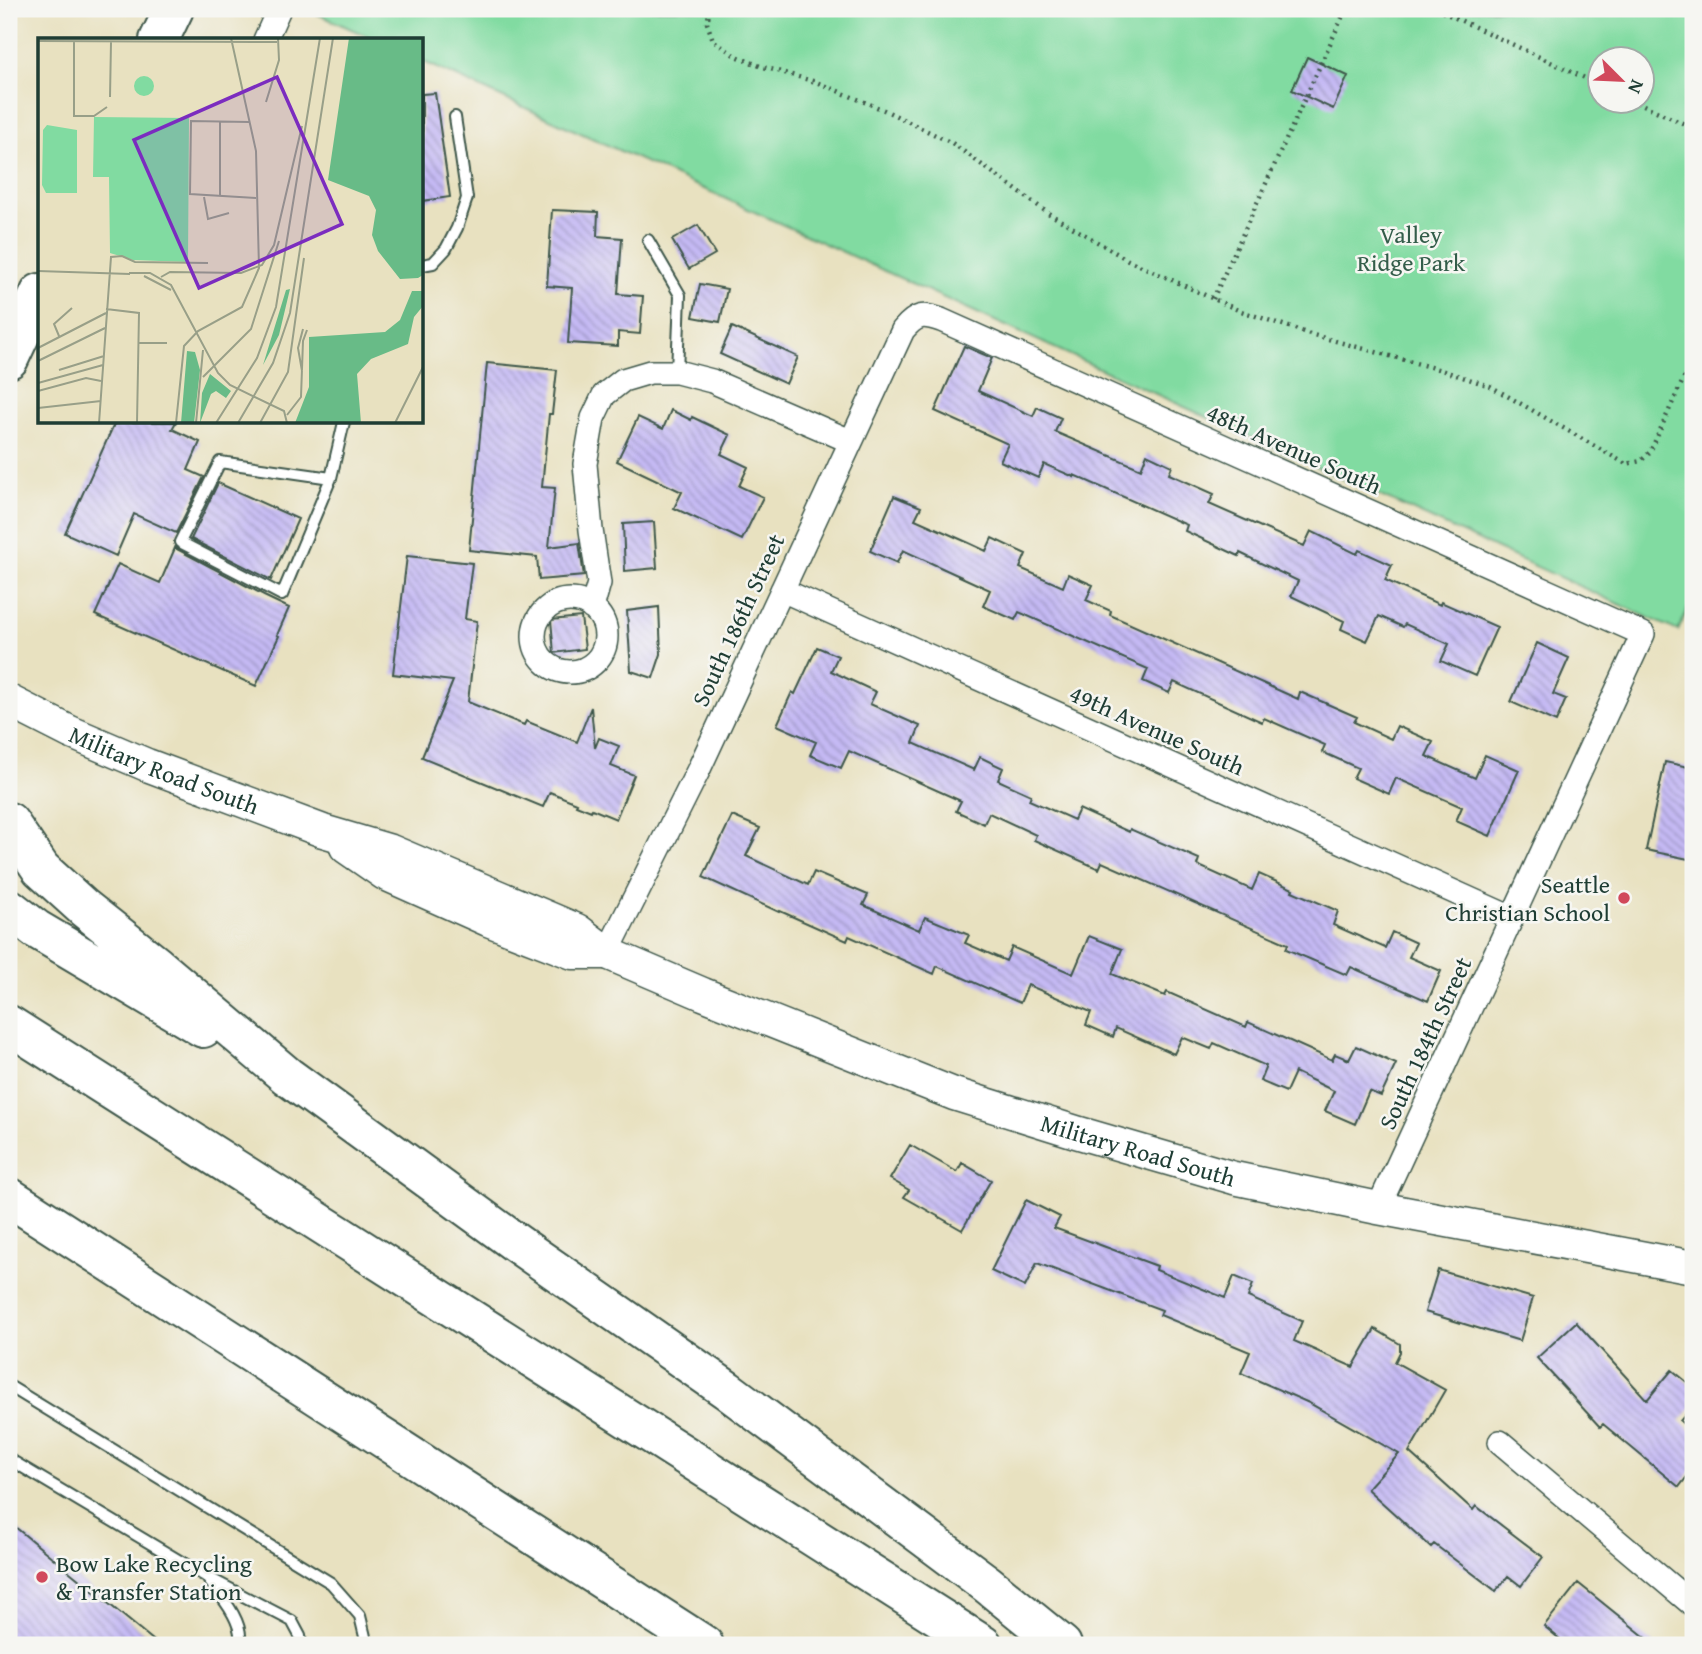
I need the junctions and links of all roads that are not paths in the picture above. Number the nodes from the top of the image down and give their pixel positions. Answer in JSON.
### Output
{"nodes":[{"id":1,"x":174,"y":9,"type":"edge"},
{"id":2,"x":279,"y":9,"type":"edge"},
{"id":3,"x":160,"y":38,"type":"edge"},
{"id":4,"x":267,"y":38,"type":"edge"},
{"id":5,"x":455,"y":117,"type":"dead end"},
{"id":6,"x":648,"y":240,"type":"dead end"},
{"id":7,"x":424,"y":265,"type":"edge"},
{"id":8,"x":38,"y":297,"type":"edge"},
{"id":9,"x":922,"y":315,"type":"joint"},
{"id":10,"x":9,"y":359,"type":"edge"},
{"id":11,"x":677,"y":372,"type":"junction"},
{"id":12,"x":344,"y":424,"type":"edge"},
{"id":13,"x":850,"y":441,"type":"junction"},
{"id":14,"x":331,"y":478,"type":"junction"},
{"id":15,"x":782,"y":590,"type":"junction"},
{"id":16,"x":592,"y":608,"type":"dead end"},
{"id":17,"x":1643,"y":635,"type":"joint"},
{"id":18,"x":9,"y":701,"type":"edge"},
{"id":19,"x":9,"y":822,"type":"edge"},
{"id":20,"x":9,"y":908,"type":"edge"},
{"id":21,"x":1512,"y":918,"type":"junction"},
{"id":22,"x":607,"y":953,"type":"junction"},
{"id":23,"x":9,"y":1025,"type":"edge"},
{"id":24,"x":287,"y":1076,"type":"junction"},
{"id":25,"x":9,"y":1197,"type":"edge"},
{"id":26,"x":1378,"y":1208,"type":"junction"},
{"id":27,"x":9,"y":1228,"type":"edge"},
{"id":28,"x":1693,"y":1267,"type":"edge"},
{"id":29,"x":9,"y":1386,"type":"edge"},
{"id":30,"x":311,"y":1392,"type":"junction"},
{"id":31,"x":1500,"y":1442,"type":"dead end"},
{"id":32,"x":9,"y":1459,"type":"edge"},
{"id":33,"x":205,"y":1576,"type":"junction"},
{"id":34,"x":1690,"y":1596,"type":"edge"},
{"id":35,"x":239,"y":1645,"type":"edge"},
{"id":36,"x":301,"y":1645,"type":"edge"},
{"id":37,"x":367,"y":1645,"type":"edge"},
{"id":38,"x":704,"y":1645,"type":"edge"},
{"id":39,"x":983,"y":1645,"type":"edge"},
{"id":40,"x":1062,"y":1645,"type":"edge"}],
"edges":[{"from":1,"to":3,"type":"highway"},
{"from":2,"to":4,"type":"street"},
{"from":5,"to":7,"type":"lane"},
{"from":6,"to":11,"type":"lane"},
{"from":8,"to":10,"type":"highway"},
{"from":9,"to":13,"type":"street","name":"South 186th Street"},
{"from":9,"to":17,"type":"street","name":"48th Avenue South"},
{"from":11,"to":13,"type":"street"},
{"from":11,"to":16,"type":"street"},
{"from":12,"to":14,"type":"lane"},
{"from":13,"to":15,"type":"street","name":"South 186th Street"},
{"from":14,"to":14,"type":"lane"},
{"from":15,"to":21,"type":"street","name":"49th Avenue South"},
{"from":15,"to":22,"type":"street","name":"South 186th Street"},
{"from":17,"to":21,"type":"street","name":"South 184th Street"},
{"from":18,"to":22,"type":"main road","name":"Military Road South"},
{"from":19,"to":24,"type":"highway"},
{"from":20,"to":24,"type":"highway"},
{"from":21,"to":26,"type":"street","name":"South 184th Street"},
{"from":22,"to":26,"type":"main road","name":"Military Road South"},
{"from":23,"to":39,"type":"highway"},
{"from":24,"to":40,"type":"highway"},
{"from":25,"to":30,"type":"highway"},
{"from":26,"to":28,"type":"main road","name":"Military Road South"},
{"from":27,"to":30,"type":"highway"},
{"from":29,"to":37,"type":"lane"},
{"from":30,"to":38,"type":"highway"},
{"from":31,"to":34,"type":"street"},
{"from":32,"to":33,"type":"lane"},
{"from":33,"to":35,"type":"lane"},
{"from":33,"to":36,"type":"lane"}]}
